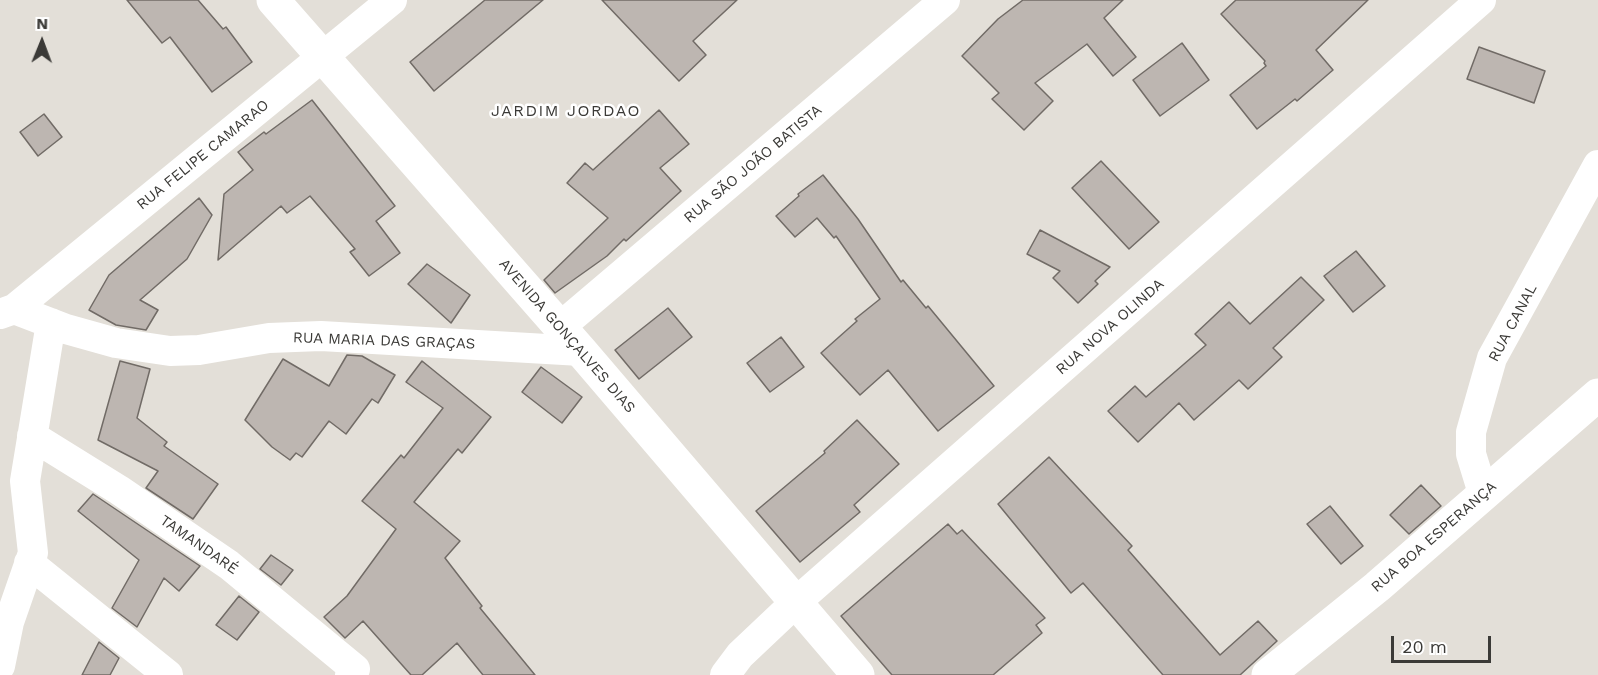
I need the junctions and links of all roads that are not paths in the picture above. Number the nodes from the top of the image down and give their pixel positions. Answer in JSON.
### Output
{"nodes":[{"id":1,"x":273,"y":0,"type":"edge"},
{"id":2,"x":392,"y":0,"type":"edge"},
{"id":3,"x":945,"y":0,"type":"edge"},
{"id":4,"x":1481,"y":0,"type":"edge"},
{"id":5,"x":324,"y":57,"type":"junction"},
{"id":6,"x":1598,"y":165,"type":"edge"},
{"id":7,"x":7,"y":312,"type":"edge"},
{"id":8,"x":51,"y":323,"type":"junction"},
{"id":9,"x":560,"y":327,"type":"junction"},
{"id":10,"x":581,"y":351,"type":"junction"},
{"id":11,"x":1598,"y":395,"type":"edge"},
{"id":12,"x":32,"y":436,"type":"junction"},
{"id":13,"x":1483,"y":493,"type":"junction"},
{"id":14,"x":29,"y":562,"type":"junction"},
{"id":15,"x":795,"y":603,"type":"junction"},
{"id":16,"x":0,"y":666,"type":"edge"},
{"id":17,"x":733,"y":668,"type":"edge"},
{"id":18,"x":352,"y":672,"type":"edge"},
{"id":19,"x":168,"y":675,"type":"edge"},
{"id":20,"x":858,"y":675,"type":"edge"},
{"id":21,"x":1268,"y":675,"type":"edge"}],
"edges":[{"from":1,"to":5,"type":"street","name":"AVENIDA GONÇALVES DIAS"},
{"from":2,"to":5,"type":"street","name":"RUA FELIPE CAMARAO"},
{"from":3,"to":9,"type":"street","name":"RUA SÃO JOÃO BATISTA"},
{"from":4,"to":15,"type":"street","name":"RUA NOVA OLINDA"},
{"from":5,"to":7,"type":"street","name":"RUA FELIPE CAMARAO"},
{"from":5,"to":9,"type":"street","name":"AVENIDA GONÇALVES DIAS"},
{"from":6,"to":13,"type":"street","name":"RUA CANAL"},
{"from":7,"to":8,"type":"street","name":"RUA MARIA DAS GRAÇAS"},
{"from":8,"to":10,"type":"street","name":"RUA MARIA DAS GRAÇAS"},
{"from":8,"to":12,"type":"street"},
{"from":9,"to":10,"type":"street","name":"AVENIDA GONÇALVES DIAS"},
{"from":10,"to":15,"type":"street","name":"AVENIDA GONÇALVES DIAS"},
{"from":11,"to":13,"type":"street","name":"RUA BOA ESPERANÇA"},
{"from":12,"to":14,"type":"street"},
{"from":12,"to":18,"type":"street","name":"TAMANDARÉ"},
{"from":13,"to":21,"type":"street","name":"RUA BOA ESPERANÇA"},
{"from":14,"to":16,"type":"street"},
{"from":14,"to":19,"type":"street"},
{"from":15,"to":17,"type":"street","name":"RUA NOVA OLINDA"},
{"from":15,"to":20,"type":"street","name":"AVENIDA GONÇALVES DIAS"}]}
